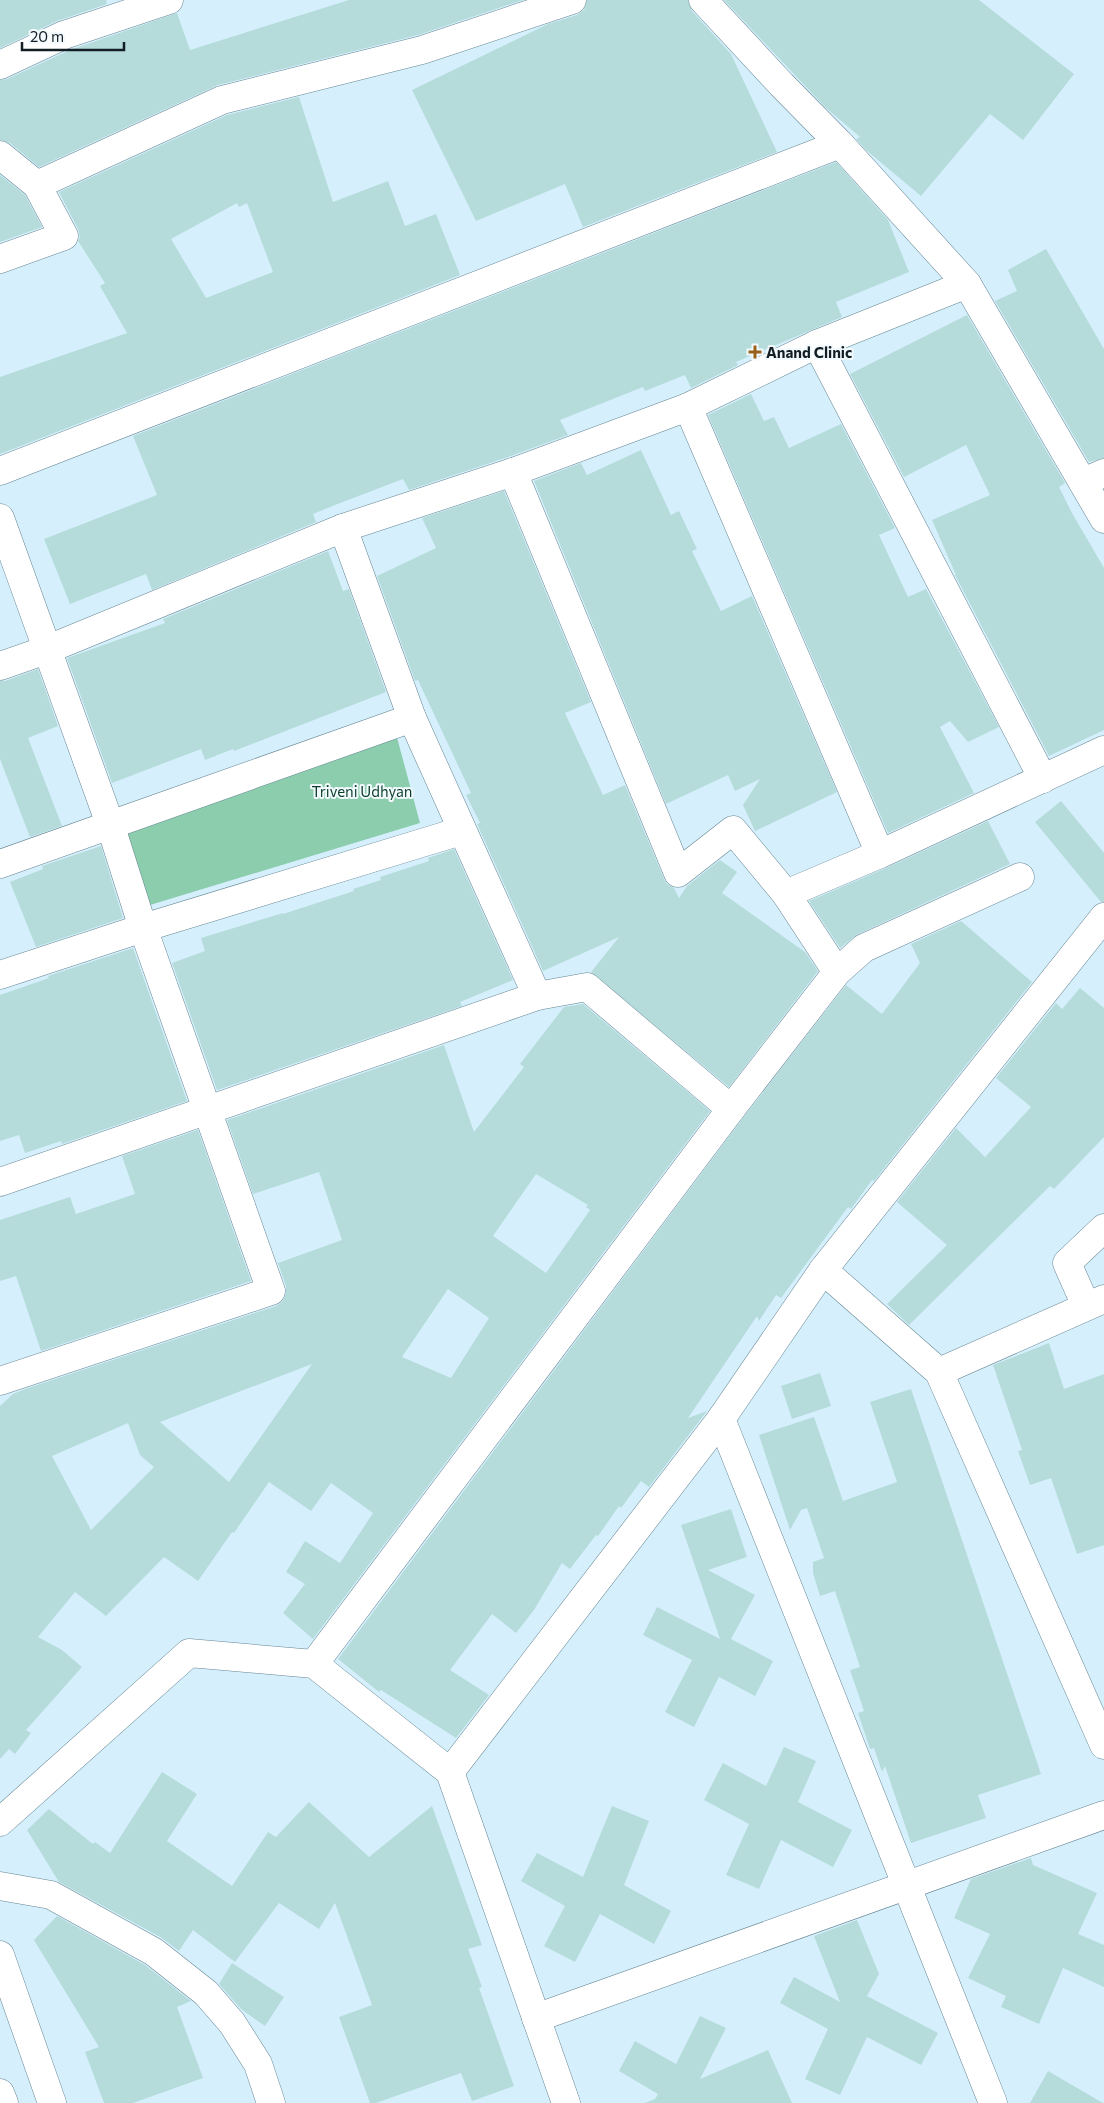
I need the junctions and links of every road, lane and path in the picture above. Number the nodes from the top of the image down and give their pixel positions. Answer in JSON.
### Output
{"nodes":[{"id":1,"x":169,"y":0,"type":"edge"},
{"id":2,"x":572,"y":0,"type":"edge"},
{"id":3,"x":703,"y":0,"type":"edge"},
{"id":4,"x":0,"y":65,"type":"edge"},
{"id":5,"x":840,"y":144,"type":"junction"},
{"id":6,"x":0,"y":154,"type":"edge"},
{"id":7,"x":37,"y":185,"type":"junction"},
{"id":8,"x":0,"y":259,"type":"edge"},
{"id":9,"x":967,"y":284,"type":"junction"},
{"id":10,"x":817,"y":344,"type":"junction"},
{"id":11,"x":688,"y":407,"type":"junction"},
{"id":12,"x":0,"y":472,"type":"edge"},
{"id":13,"x":513,"y":472,"type":"junction"},
{"id":14,"x":1094,"y":478,"type":"edge"},
{"id":15,"x":0,"y":518,"type":"edge"},
{"id":16,"x":1104,"y":519,"type":"edge"},
{"id":17,"x":343,"y":528,"type":"junction"},
{"id":18,"x":46,"y":650,"type":"junction"},
{"id":19,"x":0,"y":666,"type":"edge"},
{"id":20,"x":412,"y":718,"type":"junction"},
{"id":21,"x":1104,"y":750,"type":"edge"},
{"id":22,"x":1043,"y":779,"type":"junction"},
{"id":23,"x":110,"y":824,"type":"junction"},
{"id":24,"x":461,"y":831,"type":"junction"},
{"id":25,"x":880,"y":854,"type":"junction"},
{"id":26,"x":0,"y":864,"type":"edge"},
{"id":27,"x":1020,"y":877,"type":"dead end"},
{"id":28,"x":786,"y":894,"type":"junction"},
{"id":29,"x":1103,"y":920,"type":"edge"},
{"id":30,"x":143,"y":928,"type":"junction"},
{"id":31,"x":837,"y":972,"type":"junction"},
{"id":32,"x":0,"y":975,"type":"edge"},
{"id":33,"x":536,"y":996,"type":"junction"},
{"id":34,"x":731,"y":1109,"type":"junction"},
{"id":35,"x":208,"y":1110,"type":"junction"},
{"id":36,"x":0,"y":1182,"type":"edge"},
{"id":37,"x":1104,"y":1228,"type":"edge"},
{"id":38,"x":823,"y":1270,"type":"junction"},
{"id":39,"x":1095,"y":1303,"type":"edge"},
{"id":40,"x":939,"y":1372,"type":"junction"},
{"id":41,"x":0,"y":1381,"type":"edge"},
{"id":42,"x":721,"y":1419,"type":"junction"},
{"id":43,"x":314,"y":1664,"type":"junction"},
{"id":44,"x":1104,"y":1745,"type":"edge"},
{"id":45,"x":450,"y":1772,"type":"junction"},
{"id":46,"x":1104,"y":1815,"type":"edge"},
{"id":47,"x":0,"y":1822,"type":"edge"},
{"id":48,"x":0,"y":1886,"type":"edge"},
{"id":49,"x":907,"y":1886,"type":"junction"},
{"id":50,"x":0,"y":1955,"type":"edge"},
{"id":51,"x":536,"y":2018,"type":"junction"},
{"id":52,"x":0,"y":2093,"type":"edge"},
{"id":53,"x":4,"y":2103,"type":"edge"},
{"id":54,"x":52,"y":2103,"type":"edge"},
{"id":55,"x":271,"y":2103,"type":"edge"},
{"id":56,"x":566,"y":2103,"type":"edge"},
{"id":57,"x":993,"y":2103,"type":"edge"}],
"edges":[{"from":1,"to":4,"type":"street"},
{"from":2,"to":7,"type":"street"},
{"from":3,"to":5,"type":"street"},
{"from":5,"to":9,"type":"street"},
{"from":5,"to":12,"type":"street"},
{"from":6,"to":7,"type":"street"},
{"from":7,"to":8,"type":"street"},
{"from":9,"to":10,"type":"street"},
{"from":9,"to":14,"type":"street"},
{"from":10,"to":11,"type":"street"},
{"from":10,"to":22,"type":"street"},
{"from":11,"to":13,"type":"street"},
{"from":11,"to":25,"type":"street"},
{"from":13,"to":17,"type":"street"},
{"from":13,"to":28,"type":"street"},
{"from":14,"to":16,"type":"street"},
{"from":15,"to":18,"type":"street"},
{"from":17,"to":18,"type":"street"},
{"from":17,"to":20,"type":"street"},
{"from":18,"to":19,"type":"street"},
{"from":18,"to":23,"type":"street"},
{"from":20,"to":23,"type":"street"},
{"from":20,"to":24,"type":"street"},
{"from":21,"to":22,"type":"street"},
{"from":22,"to":25,"type":"street"},
{"from":23,"to":26,"type":"street"},
{"from":23,"to":30,"type":"street"},
{"from":24,"to":30,"type":"street"},
{"from":24,"to":33,"type":"street"},
{"from":25,"to":28,"type":"street"},
{"from":27,"to":31,"type":"street"},
{"from":28,"to":31,"type":"street"},
{"from":29,"to":38,"type":"street"},
{"from":30,"to":32,"type":"street"},
{"from":30,"to":35,"type":"street"},
{"from":31,"to":34,"type":"street"},
{"from":33,"to":34,"type":"street"},
{"from":33,"to":35,"type":"street"},
{"from":34,"to":43,"type":"street"},
{"from":35,"to":36,"type":"street"},
{"from":35,"to":41,"type":"street"},
{"from":37,"to":39,"type":"street"},
{"from":38,"to":40,"type":"street"},
{"from":38,"to":42,"type":"street"},
{"from":39,"to":40,"type":"street"},
{"from":40,"to":44,"type":"street"},
{"from":42,"to":45,"type":"street"},
{"from":42,"to":49,"type":"street"},
{"from":43,"to":45,"type":"street"},
{"from":43,"to":47,"type":"street"},
{"from":45,"to":51,"type":"street"},
{"from":46,"to":49,"type":"street"},
{"from":48,"to":55,"type":"street"},
{"from":49,"to":51,"type":"street"},
{"from":49,"to":57,"type":"street"},
{"from":50,"to":54,"type":"street"},
{"from":51,"to":56,"type":"street"},
{"from":52,"to":53,"type":"street"}]}
